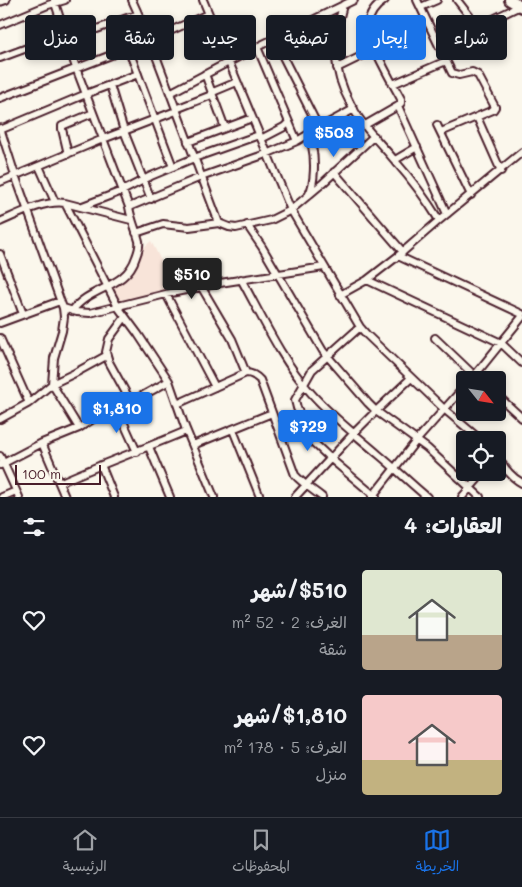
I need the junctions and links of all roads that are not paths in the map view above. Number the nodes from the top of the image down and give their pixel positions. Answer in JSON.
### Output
{"nodes":[{"id":1,"x":6,"y":0,"type":"edge"},
{"id":2,"x":65,"y":0,"type":"edge"},
{"id":3,"x":132,"y":0,"type":"edge"},
{"id":4,"x":203,"y":0,"type":"edge"},
{"id":5,"x":354,"y":0,"type":"edge"},
{"id":6,"x":384,"y":0,"type":"edge"},
{"id":7,"x":417,"y":0,"type":"edge"},
{"id":8,"x":437,"y":0,"type":"edge"},
{"id":9,"x":458,"y":0,"type":"edge"},
{"id":10,"x":510,"y":0,"type":"edge"},
{"id":11,"x":55,"y":1,"type":"edge"},
{"id":12,"x":0,"y":2,"type":"edge"},
{"id":13,"x":343,"y":6,"type":"junction"},
{"id":14,"x":521,"y":6,"type":"edge"},
{"id":15,"x":421,"y":7,"type":"junction"},
{"id":16,"x":138,"y":14,"type":"joint"},
{"id":17,"x":208,"y":14,"type":"junction"},
{"id":18,"x":59,"y":15,"type":"edge"},
{"id":19,"x":324,"y":15,"type":"edge"},
{"id":20,"x":370,"y":15,"type":"edge"},
{"id":21,"x":0,"y":25,"type":"edge"},
{"id":22,"x":97,"y":29,"type":"dead end"},
{"id":23,"x":174,"y":29,"type":"edge"},
{"id":24,"x":266,"y":43,"type":"edge"},
{"id":25,"x":258,"y":47,"type":"junction"},
{"id":26,"x":25,"y":49,"type":"edge"},
{"id":27,"x":106,"y":56,"type":"edge"},
{"id":28,"x":0,"y":58,"type":"edge"},
{"id":29,"x":356,"y":59,"type":"edge"},
{"id":30,"x":73,"y":60,"type":"edge"},
{"id":31,"x":133,"y":60,"type":"edge"},
{"id":32,"x":158,"y":60,"type":"edge"},
{"id":33,"x":285,"y":60,"type":"edge"},
{"id":34,"x":381,"y":60,"type":"edge"},
{"id":35,"x":446,"y":61,"type":"junction"},
{"id":36,"x":229,"y":62,"type":"junction"},
{"id":37,"x":76,"y":68,"type":"junction"},
{"id":38,"x":337,"y":68,"type":"junction"},
{"id":39,"x":138,"y":74,"type":"junction"},
{"id":40,"x":205,"y":74,"type":"junction"},
{"id":41,"x":237,"y":82,"type":"junction"},
{"id":42,"x":393,"y":84,"type":"junction"},
{"id":43,"x":110,"y":85,"type":"junction"},
{"id":44,"x":170,"y":93,"type":"junction"},
{"id":45,"x":86,"y":94,"type":"junction"},
{"id":46,"x":212,"y":94,"type":"junction"},
{"id":47,"x":0,"y":98,"type":"edge"},
{"id":48,"x":398,"y":106,"type":"junction"},
{"id":49,"x":354,"y":109,"type":"junction"},
{"id":50,"x":176,"y":110,"type":"junction"},
{"id":51,"x":93,"y":113,"type":"junction"},
{"id":52,"x":478,"y":117,"type":"junction"},
{"id":53,"x":252,"y":118,"type":"junction"},
{"id":54,"x":155,"y":119,"type":"junction"},
{"id":55,"x":289,"y":122,"type":"junction"},
{"id":56,"x":437,"y":125,"type":"dead end"},
{"id":57,"x":365,"y":126,"type":"junction"},
{"id":58,"x":225,"y":128,"type":"junction"},
{"id":59,"x":319,"y":128,"type":"junction"},
{"id":60,"x":0,"y":129,"type":"edge"},
{"id":61,"x":124,"y":131,"type":"junction"},
{"id":62,"x":441,"y":132,"type":"junction"},
{"id":63,"x":259,"y":135,"type":"junction"},
{"id":64,"x":307,"y":135,"type":"junction"},
{"id":65,"x":374,"y":136,"type":"junction"},
{"id":66,"x":103,"y":140,"type":"junction"},
{"id":67,"x":297,"y":140,"type":"junction"},
{"id":68,"x":188,"y":142,"type":"junction"},
{"id":69,"x":416,"y":147,"type":"junction"},
{"id":70,"x":522,"y":152,"type":"edge"},
{"id":71,"x":68,"y":154,"type":"junction"},
{"id":72,"x":266,"y":154,"type":"junction"},
{"id":73,"x":194,"y":158,"type":"junction"},
{"id":74,"x":395,"y":160,"type":"junction"},
{"id":75,"x":39,"y":166,"type":"junction"},
{"id":76,"x":173,"y":167,"type":"junction"},
{"id":77,"x":501,"y":171,"type":"junction"},
{"id":78,"x":334,"y":172,"type":"junction"},
{"id":79,"x":15,"y":176,"type":"junction"},
{"id":80,"x":201,"y":177,"type":"junction"},
{"id":81,"x":144,"y":180,"type":"junction"},
{"id":82,"x":0,"y":182,"type":"edge"},
{"id":83,"x":122,"y":191,"type":"junction"},
{"id":84,"x":308,"y":195,"type":"junction"},
{"id":85,"x":471,"y":195,"type":"junction"},
{"id":86,"x":151,"y":199,"type":"junction"},
{"id":87,"x":55,"y":202,"type":"junction"},
{"id":88,"x":65,"y":203,"type":"junction"},
{"id":89,"x":80,"y":207,"type":"junction"},
{"id":90,"x":129,"y":207,"type":"junction"},
{"id":91,"x":28,"y":210,"type":"junction"},
{"id":92,"x":290,"y":210,"type":"junction"},
{"id":93,"x":447,"y":214,"type":"junction"},
{"id":94,"x":131,"y":220,"type":"junction"},
{"id":95,"x":439,"y":220,"type":"junction"},
{"id":96,"x":0,"y":222,"type":"edge"},
{"id":97,"x":219,"y":223,"type":"junction"},
{"id":98,"x":247,"y":225,"type":"junction"},
{"id":99,"x":136,"y":233,"type":"junction"},
{"id":100,"x":0,"y":254,"type":"edge"},
{"id":101,"x":400,"y":254,"type":"junction"},
{"id":102,"x":324,"y":267,"type":"junction"},
{"id":103,"x":278,"y":274,"type":"junction"},
{"id":104,"x":241,"y":280,"type":"junction"},
{"id":105,"x":367,"y":280,"type":"junction"},
{"id":106,"x":107,"y":287,"type":"junction"},
{"id":107,"x":202,"y":288,"type":"junction"},
{"id":108,"x":166,"y":294,"type":"junction"},
{"id":109,"x":340,"y":295,"type":"junction"},
{"id":110,"x":60,"y":301,"type":"junction"},
{"id":111,"x":118,"y":306,"type":"junction"},
{"id":112,"x":63,"y":308,"type":"junction"},
{"id":113,"x":72,"y":311,"type":"junction"},
{"id":114,"x":23,"y":314,"type":"junction"},
{"id":115,"x":522,"y":316,"type":"edge"},
{"id":116,"x":125,"y":317,"type":"junction"},
{"id":117,"x":0,"y":323,"type":"edge"},
{"id":118,"x":360,"y":327,"type":"junction"},
{"id":119,"x":0,"y":338,"type":"edge"},
{"id":120,"x":435,"y":338,"type":"dead end"},
{"id":121,"x":502,"y":343,"type":"junction"},
{"id":122,"x":106,"y":356,"type":"junction"},
{"id":123,"x":327,"y":356,"type":"junction"},
{"id":124,"x":522,"y":363,"type":"edge"},
{"id":125,"x":467,"y":371,"type":"edge"},
{"id":126,"x":481,"y":371,"type":"edge"},
{"id":127,"x":246,"y":374,"type":"junction"},
{"id":128,"x":411,"y":378,"type":"junction"},
{"id":129,"x":169,"y":381,"type":"junction"},
{"id":130,"x":52,"y":384,"type":"junction"},
{"id":131,"x":304,"y":385,"type":"junction"},
{"id":132,"x":215,"y":387,"type":"junction"},
{"id":133,"x":456,"y":396,"type":"edge"},
{"id":134,"x":130,"y":402,"type":"junction"},
{"id":135,"x":29,"y":403,"type":"junction"},
{"id":136,"x":506,"y":403,"type":"edge"},
{"id":137,"x":177,"y":404,"type":"junction"},
{"id":138,"x":116,"y":406,"type":"junction"},
{"id":139,"x":444,"y":409,"type":"junction"},
{"id":140,"x":376,"y":411,"type":"junction"},
{"id":141,"x":272,"y":413,"type":"junction"},
{"id":142,"x":522,"y":418,"type":"edge"},
{"id":143,"x":0,"y":419,"type":"edge"},
{"id":144,"x":79,"y":428,"type":"junction"},
{"id":145,"x":233,"y":430,"type":"junction"},
{"id":146,"x":186,"y":431,"type":"junction"},
{"id":147,"x":470,"y":431,"type":"edge"},
{"id":148,"x":353,"y":434,"type":"junction"},
{"id":149,"x":416,"y":441,"type":"junction"},
{"id":150,"x":42,"y":443,"type":"junction"},
{"id":151,"x":193,"y":445,"type":"junction"},
{"id":152,"x":149,"y":447,"type":"junction"},
{"id":153,"x":137,"y":452,"type":"junction"},
{"id":154,"x":0,"y":456,"type":"edge"},
{"id":155,"x":331,"y":459,"type":"junction"},
{"id":156,"x":2,"y":464,"type":"edge"},
{"id":157,"x":101,"y":465,"type":"junction"},
{"id":158,"x":394,"y":468,"type":"junction"},
{"id":159,"x":506,"y":470,"type":"edge"},
{"id":160,"x":477,"y":481,"type":"edge"},
{"id":161,"x":59,"y":483,"type":"junction"},
{"id":162,"x":522,"y":483,"type":"edge"},
{"id":163,"x":307,"y":485,"type":"junction"},
{"id":164,"x":471,"y":488,"type":"junction"},
{"id":165,"x":17,"y":494,"type":"edge"},
{"id":166,"x":374,"y":496,"type":"edge"},
{"id":167,"x":2,"y":497,"type":"edge"},
{"id":168,"x":65,"y":497,"type":"edge"},
{"id":169,"x":114,"y":497,"type":"edge"},
{"id":170,"x":170,"y":497,"type":"edge"},
{"id":171,"x":214,"y":497,"type":"edge"},
{"id":172,"x":260,"y":497,"type":"edge"},
{"id":173,"x":295,"y":497,"type":"edge"},
{"id":174,"x":322,"y":497,"type":"edge"},
{"id":175,"x":427,"y":497,"type":"edge"},
{"id":176,"x":462,"y":497,"type":"edge"},
{"id":177,"x":480,"y":497,"type":"edge"}],
"edges":[{"from":1,"to":12,"type":"street"},
{"from":2,"to":11,"type":"street"},
{"from":3,"to":16,"type":"street"},
{"from":4,"to":17,"type":"street"},
{"from":5,"to":13,"type":"street"},
{"from":6,"to":20,"type":"street"},
{"from":7,"to":15,"type":"street"},
{"from":8,"to":15,"type":"street"},
{"from":9,"to":14,"type":"street"},
{"from":10,"to":14,"type":"main road"},
{"from":11,"to":18,"type":"street"},
{"from":11,"to":21,"type":"street"},
{"from":13,"to":19,"type":"street"},
{"from":13,"to":38,"type":"street"},
{"from":15,"to":35,"type":"street"},
{"from":16,"to":22,"type":"street"},
{"from":17,"to":23,"type":"street"},
{"from":17,"to":36,"type":"street"},
{"from":24,"to":25,"type":"street"},
{"from":25,"to":36,"type":"street"},
{"from":25,"to":55,"type":"street"},
{"from":26,"to":28,"type":"street"},
{"from":27,"to":37,"type":"street"},
{"from":29,"to":38,"type":"street"},
{"from":30,"to":37,"type":"street"},
{"from":31,"to":39,"type":"street"},
{"from":32,"to":44,"type":"street"},
{"from":33,"to":59,"type":"street"},
{"from":34,"to":42,"type":"street"},
{"from":35,"to":42,"type":"street"},
{"from":35,"to":52,"type":"street"},
{"from":36,"to":40,"type":"street"},
{"from":36,"to":41,"type":"street"},
{"from":37,"to":45,"type":"street"},
{"from":37,"to":47,"type":"street"},
{"from":38,"to":49,"type":"street"},
{"from":39,"to":43,"type":"street"},
{"from":39,"to":54,"type":"street"},
{"from":40,"to":44,"type":"street"},
{"from":40,"to":46,"type":"street"},
{"from":41,"to":46,"type":"street"},
{"from":41,"to":53,"type":"street"},
{"from":42,"to":48,"type":"street"},
{"from":43,"to":45,"type":"street"},
{"from":43,"to":61,"type":"street"},
{"from":44,"to":50,"type":"street"},
{"from":45,"to":51,"type":"street"},
{"from":45,"to":60,"type":"street"},
{"from":46,"to":50,"type":"street"},
{"from":46,"to":58,"type":"street"},
{"from":48,"to":57,"type":"street"},
{"from":48,"to":69,"type":"street"},
{"from":49,"to":57,"type":"street"},
{"from":49,"to":59,"type":"street"},
{"from":50,"to":54,"type":"street"},
{"from":50,"to":68,"type":"street"},
{"from":51,"to":66,"type":"street"},
{"from":51,"to":71,"type":"street"},
{"from":52,"to":62,"type":"street"},
{"from":52,"to":77,"type":"street"},
{"from":53,"to":58,"type":"street"},
{"from":53,"to":63,"type":"street"},
{"from":54,"to":61,"type":"street"},
{"from":54,"to":76,"type":"street"},
{"from":55,"to":63,"type":"street"},
{"from":55,"to":67,"type":"street"},
{"from":56,"to":62,"type":"street"},
{"from":57,"to":65,"type":"street"},
{"from":58,"to":68,"type":"street"},
{"from":59,"to":64,"type":"street"},
{"from":60,"to":79,"type":"street"},
{"from":61,"to":66,"type":"street"},
{"from":61,"to":81,"type":"street"},
{"from":62,"to":85,"type":"street"},
{"from":63,"to":72,"type":"street"},
{"from":63,"to":73,"type":"street"},
{"from":64,"to":67,"type":"street"},
{"from":64,"to":84,"type":"street"},
{"from":65,"to":74,"type":"street"},
{"from":65,"to":78,"type":"street"},
{"from":66,"to":71,"type":"street"},
{"from":66,"to":83,"type":"street"},
{"from":67,"to":72,"type":"street"},
{"from":68,"to":73,"type":"street"},
{"from":69,"to":74,"type":"street"},
{"from":69,"to":93,"type":"street"},
{"from":70,"to":77,"type":"street"},
{"from":71,"to":75,"type":"street"},
{"from":72,"to":80,"type":"street"},
{"from":72,"to":92,"type":"street"},
{"from":73,"to":76,"type":"street"},
{"from":73,"to":80,"type":"street"},
{"from":74,"to":95,"type":"street"},
{"from":75,"to":79,"type":"street"},
{"from":75,"to":87,"type":"street"},
{"from":76,"to":81,"type":"street"},
{"from":77,"to":85,"type":"street"},
{"from":78,"to":84,"type":"street"},
{"from":78,"to":101,"type":"street"},
{"from":79,"to":82,"type":"street"},
{"from":79,"to":91,"type":"street"},
{"from":80,"to":86,"type":"street"},
{"from":80,"to":97,"type":"street"},
{"from":81,"to":83,"type":"street"},
{"from":81,"to":86,"type":"street"},
{"from":83,"to":89,"type":"street"},
{"from":83,"to":90,"type":"street"},
{"from":84,"to":92,"type":"street"},
{"from":85,"to":93,"type":"street"},
{"from":86,"to":90,"type":"street"},
{"from":87,"to":88,"type":"street"},
{"from":87,"to":91,"type":"street"},
{"from":88,"to":89,"type":"street"},
{"from":88,"to":106,"type":"street"},
{"from":89,"to":94,"type":"street"},
{"from":90,"to":94,"type":"street"},
{"from":91,"to":96,"type":"street"},
{"from":91,"to":110,"type":"street"},
{"from":92,"to":98,"type":"street"},
{"from":92,"to":102,"type":"street"},
{"from":93,"to":95,"type":"street"},
{"from":94,"to":99,"type":"street"},
{"from":95,"to":101,"type":"street"},
{"from":97,"to":98,"type":"street"},
{"from":97,"to":99,"type":"street"},
{"from":98,"to":103,"type":"street"},
{"from":99,"to":106,"type":"street"},
{"from":100,"to":114,"type":"street"},
{"from":101,"to":105,"type":"street"},
{"from":101,"to":115,"type":"street"},
{"from":102,"to":103,"type":"street"},
{"from":102,"to":109,"type":"street"},
{"from":103,"to":104,"type":"street"},
{"from":103,"to":123,"type":"street"},
{"from":104,"to":107,"type":"street"},
{"from":104,"to":131,"type":"street"},
{"from":105,"to":109,"type":"street"},
{"from":105,"to":121,"type":"street"},
{"from":106,"to":111,"type":"street"},
{"from":106,"to":113,"type":"street"},
{"from":107,"to":108,"type":"street"},
{"from":107,"to":127,"type":"street"},
{"from":108,"to":111,"type":"street"},
{"from":108,"to":132,"type":"street"},
{"from":109,"to":118,"type":"street"},
{"from":110,"to":112,"type":"street"},
{"from":110,"to":114,"type":"street"},
{"from":111,"to":113,"type":"street"},
{"from":111,"to":116,"type":"street"},
{"from":112,"to":113,"type":"street"},
{"from":112,"to":130,"type":"street"},
{"from":114,"to":117,"type":"street"},
{"from":115,"to":121,"type":"street"},
{"from":116,"to":122,"type":"street"},
{"from":116,"to":129,"type":"street"},
{"from":118,"to":123,"type":"street"},
{"from":118,"to":128,"type":"street"},
{"from":119,"to":135,"type":"street"},
{"from":120,"to":125,"type":"street"},
{"from":121,"to":124,"type":"street"},
{"from":121,"to":126,"type":"street"},
{"from":122,"to":130,"type":"street"},
{"from":122,"to":134,"type":"street"},
{"from":123,"to":131,"type":"street"},
{"from":123,"to":140,"type":"street"},
{"from":127,"to":132,"type":"street"},
{"from":127,"to":141,"type":"street"},
{"from":128,"to":139,"type":"street"},
{"from":128,"to":140,"type":"street"},
{"from":129,"to":134,"type":"street"},
{"from":129,"to":137,"type":"street"},
{"from":130,"to":135,"type":"street"},
{"from":130,"to":144,"type":"street"},
{"from":131,"to":148,"type":"street"},
{"from":131,"to":155,"type":"street"},
{"from":132,"to":137,"type":"street"},
{"from":133,"to":139,"type":"street"},
{"from":134,"to":138,"type":"street"},
{"from":135,"to":143,"type":"street"},
{"from":136,"to":142,"type":"street"},
{"from":137,"to":146,"type":"street"},
{"from":138,"to":144,"type":"street"},
{"from":138,"to":153,"type":"street"},
{"from":139,"to":147,"type":"street"},
{"from":139,"to":149,"type":"street"},
{"from":140,"to":148,"type":"street"},
{"from":140,"to":149,"type":"street"},
{"from":141,"to":145,"type":"street"},
{"from":141,"to":163,"type":"street"},
{"from":144,"to":150,"type":"street"},
{"from":145,"to":151,"type":"street"},
{"from":145,"to":172,"type":"street"},
{"from":146,"to":151,"type":"street"},
{"from":146,"to":152,"type":"street"},
{"from":148,"to":155,"type":"street"},
{"from":148,"to":158,"type":"street"},
{"from":149,"to":158,"type":"street"},
{"from":149,"to":164,"type":"street"},
{"from":150,"to":156,"type":"street"},
{"from":150,"to":161,"type":"street"},
{"from":151,"to":171,"type":"street"},
{"from":152,"to":153,"type":"street"},
{"from":152,"to":170,"type":"street"},
{"from":153,"to":157,"type":"street"},
{"from":154,"to":156,"type":"street"},
{"from":155,"to":163,"type":"street"},
{"from":155,"to":166,"type":"street"},
{"from":156,"to":165,"type":"street"},
{"from":157,"to":161,"type":"street"},
{"from":157,"to":169,"type":"street"},
{"from":158,"to":166,"type":"street"},
{"from":158,"to":175,"type":"street"},
{"from":159,"to":162,"type":"street"},
{"from":160,"to":164,"type":"street"},
{"from":161,"to":168,"type":"street"},
{"from":163,"to":173,"type":"street"},
{"from":163,"to":174,"type":"street"},
{"from":164,"to":176,"type":"street"},
{"from":164,"to":177,"type":"street"},
{"from":165,"to":167,"type":"street"}]}
